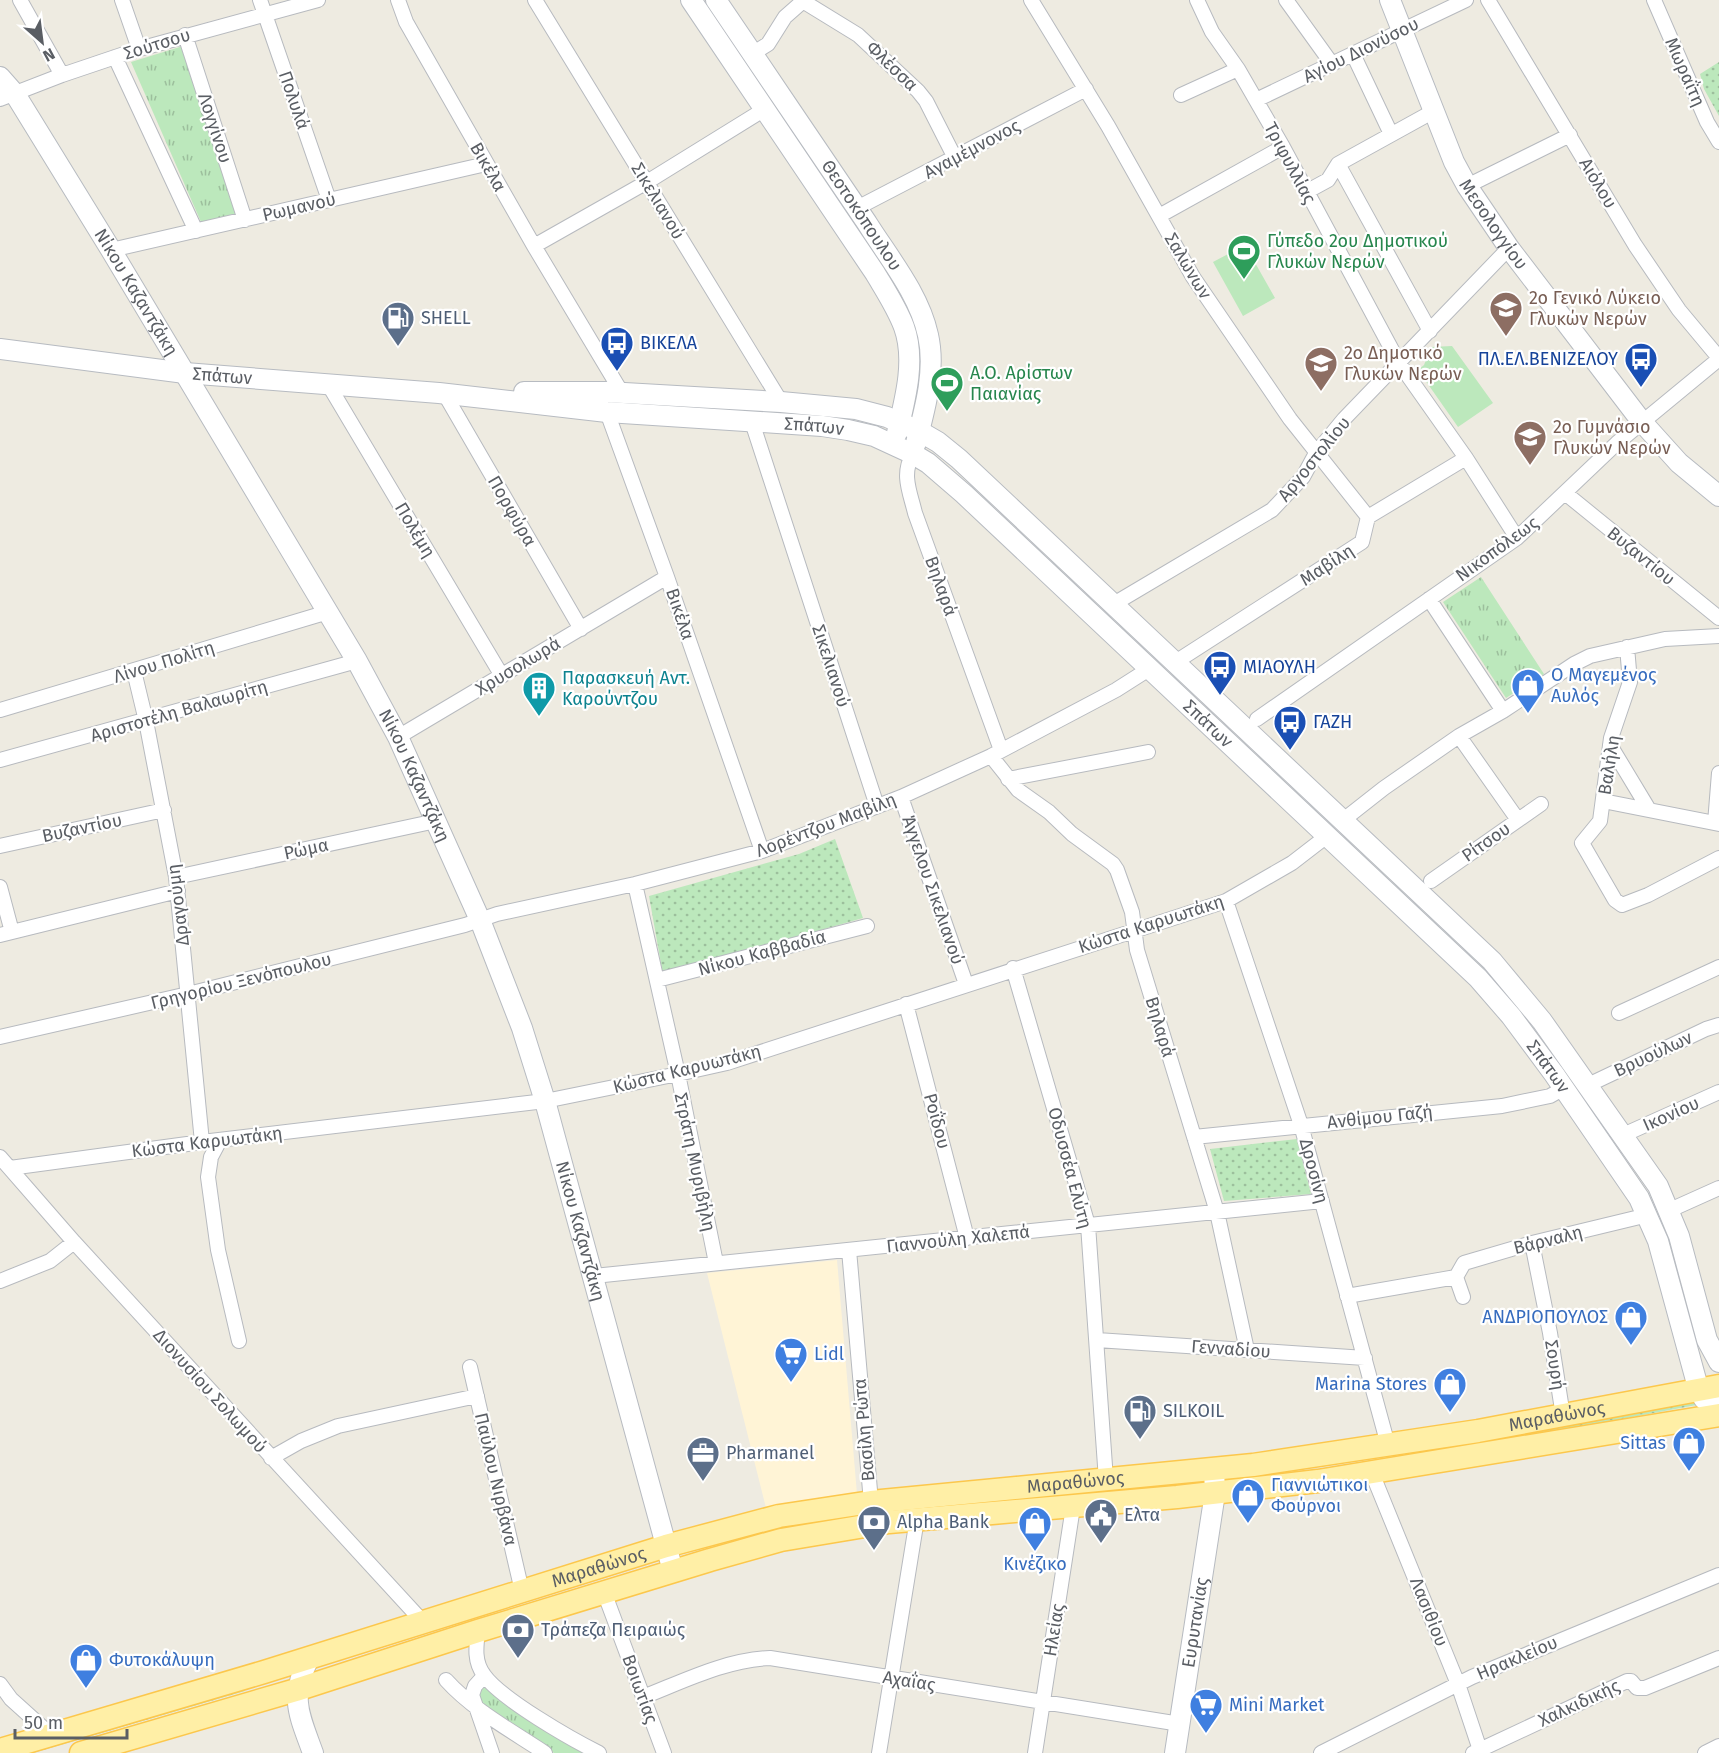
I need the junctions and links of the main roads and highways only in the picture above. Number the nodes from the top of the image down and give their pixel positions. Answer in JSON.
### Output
{"nodes":[{"id":1,"x":691,"y":0,"type":"edge"},
{"id":2,"x":716,"y":0,"type":"edge"},
{"id":3,"x":1390,"y":0,"type":"edge"},
{"id":4,"x":0,"y":77,"type":"edge"},
{"id":5,"x":8,"y":97,"type":"edge"},
{"id":6,"x":0,"y":349,"type":"edge"},
{"id":7,"x":185,"y":373,"type":"junction"},
{"id":8,"x":444,"y":393,"type":"junction"},
{"id":9,"x":900,"y":422,"type":"junction"},
{"id":10,"x":919,"y":431,"type":"junction"},
{"id":11,"x":895,"y":444,"type":"junction"},
{"id":12,"x":913,"y":454,"type":"junction"},
{"id":13,"x":1719,"y":496,"type":"edge"},
{"id":14,"x":1719,"y":1362,"type":"edge"},
{"id":15,"x":1709,"y":1389,"type":"edge"},
{"id":16,"x":1719,"y":1409,"type":"edge"},
{"id":17,"x":1719,"y":1415,"type":"edge"},
{"id":18,"x":1214,"y":1468,"type":"junction"},
{"id":19,"x":1215,"y":1493,"type":"junction"},
{"id":20,"x":666,"y":1546,"type":"junction"},
{"id":21,"x":673,"y":1571,"type":"junction"},
{"id":22,"x":309,"y":1658,"type":"junction"},
{"id":23,"x":297,"y":1690,"type":"junction"},
{"id":24,"x":0,"y":1750,"type":"edge"},
{"id":25,"x":81,"y":1753,"type":"edge"},
{"id":26,"x":313,"y":1753,"type":"edge"},
{"id":27,"x":1175,"y":1753,"type":"edge"}],
"edges":[{"from":1,"to":9,"type":"main road","name":"Θεοτοκόπουλου"},
{"from":2,"to":10,"type":"main road","name":"Θεοτοκόπουλου"},
{"from":3,"to":13,"type":"main road","name":"Μεσολογγίου"},
{"from":4,"to":5,"type":"main road","name":"Νίκου Καζαντζάκη"},
{"from":5,"to":7,"type":"main road","name":"Νίκου Καζαντζάκη"},
{"from":6,"to":7,"type":"main road","name":"Σπάτων"},
{"from":7,"to":8,"type":"main road","name":"Σπάτων"},
{"from":7,"to":20,"type":"main road","name":"Νίκου Καζαντζάκη"},
{"from":8,"to":9,"type":"main road","name":"Σπάτων"},
{"from":8,"to":11,"type":"main road","name":"Σπάτων"},
{"from":9,"to":10,"type":"main road","name":"Σπάτων"},
{"from":9,"to":11,"type":"main road","name":"Θεοτοκόπουλου"},
{"from":10,"to":12,"type":"main road","name":"Θεοτοκόπουλου"},
{"from":10,"to":14,"type":"main road","name":"Σπάτων"},
{"from":11,"to":12,"type":"main road","name":"Σπάτων"},
{"from":12,"to":15,"type":"main road","name":"Σπάτων"},
{"from":15,"to":16,"type":"main road"},
{"from":15,"to":18,"type":"main road","name":"Μαραθώνος"},
{"from":17,"to":19,"type":"main road","name":"Μαραθώνος"},
{"from":18,"to":19,"type":"main road"},
{"from":18,"to":20,"type":"main road","name":"Μαραθώνος"},
{"from":19,"to":21,"type":"main road","name":"Μαραθώνος"},
{"from":19,"to":27,"type":"main road","name":"Ευρυτανίας"},
{"from":20,"to":21,"type":"main road","name":"Νίκου Καζαντζάκη"},
{"from":20,"to":22,"type":"main road","name":"Μαραθώνος"},
{"from":21,"to":23,"type":"main road","name":"Μαραθώνος"},
{"from":22,"to":23,"type":"main road"},
{"from":22,"to":24,"type":"main road","name":"Μαραθώνος"},
{"from":23,"to":25,"type":"main road","name":"Μαραθώνος"},
{"from":23,"to":26,"type":"main road"}]}
